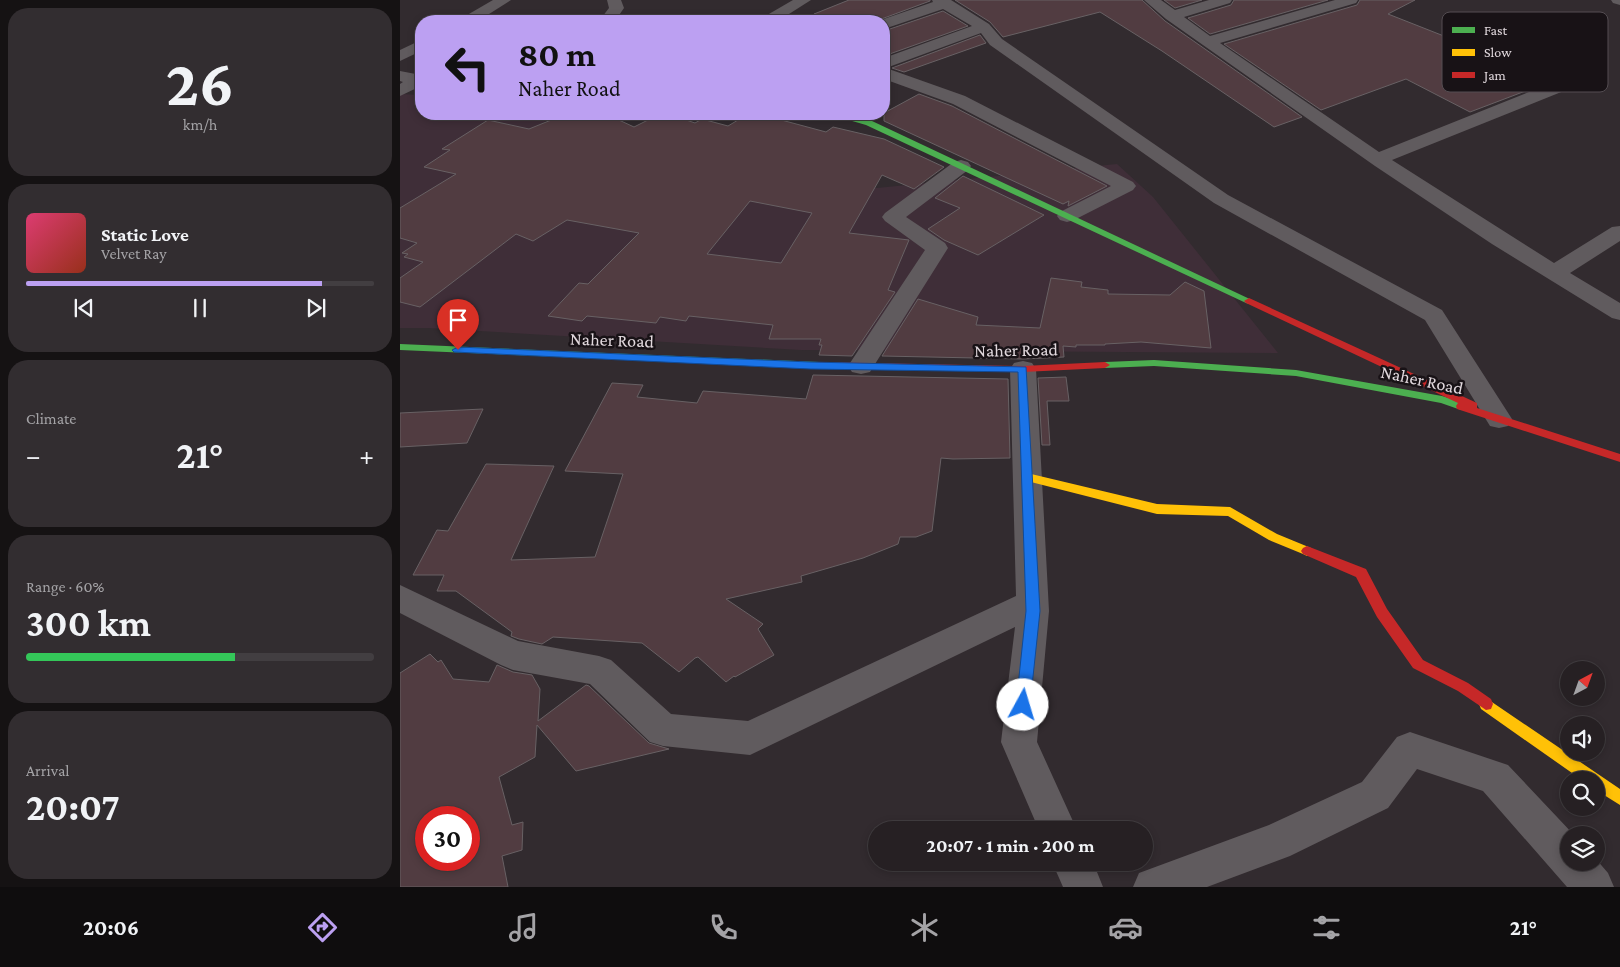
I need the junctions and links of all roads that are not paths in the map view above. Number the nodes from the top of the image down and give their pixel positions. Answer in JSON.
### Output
{"nodes":[{"id":1,"x":504,"y":0,"type":"edge"},
{"id":2,"x":614,"y":0,"type":"edge"},
{"id":3,"x":804,"y":0,"type":"edge"},
{"id":4,"x":1153,"y":0,"type":"edge"},
{"id":5,"x":1226,"y":0,"type":"edge"},
{"id":6,"x":1351,"y":0,"type":"edge"},
{"id":7,"x":943,"y":2,"type":"edge"},
{"id":8,"x":478,"y":15,"type":"edge"},
{"id":9,"x":612,"y":15,"type":"edge"},
{"id":10,"x":778,"y":15,"type":"edge"},
{"id":11,"x":1171,"y":16,"type":"junction"},
{"id":12,"x":890,"y":22,"type":"edge"},
{"id":13,"x":984,"y":27,"type":"junction"},
{"id":14,"x":1208,"y":41,"type":"junction"},
{"id":15,"x":415,"y":48,"type":"edge"},
{"id":16,"x":400,"y":56,"type":"edge"},
{"id":17,"x":890,"y":62,"type":"edge"},
{"id":18,"x":890,"y":74,"type":"edge"},
{"id":19,"x":400,"y":76,"type":"edge"},
{"id":20,"x":415,"y":79,"type":"edge"},
{"id":21,"x":415,"y":82,"type":"edge"},
{"id":22,"x":400,"y":91,"type":"edge"},
{"id":23,"x":1545,"y":92,"type":"edge"},
{"id":24,"x":857,"y":120,"type":"edge"},
{"id":25,"x":1378,"y":159,"type":"junction"},
{"id":26,"x":961,"y":166,"type":"junction"},
{"id":27,"x":1067,"y":216,"type":"junction"},
{"id":28,"x":1620,"y":232,"type":"edge"},
{"id":29,"x":1554,"y":273,"type":"junction"},
{"id":30,"x":1620,"y":313,"type":"edge"},
{"id":31,"x":400,"y":347,"type":"edge"},
{"id":32,"x":861,"y":366,"type":"junction"},
{"id":33,"x":1023,"y":369,"type":"junction"},
{"id":34,"x":1499,"y":419,"type":"junction"},
{"id":35,"x":1620,"y":458,"type":"edge"},
{"id":36,"x":1027,"y":477,"type":"junction"},
{"id":37,"x":400,"y":598,"type":"edge"},
{"id":38,"x":1033,"y":603,"type":"junction"},
{"id":39,"x":1620,"y":798,"type":"edge"},
{"id":40,"x":1054,"y":821,"type":"edge"},
{"id":41,"x":1560,"y":850,"type":"edge"},
{"id":42,"x":1076,"y":871,"type":"edge"},
{"id":43,"x":1580,"y":871,"type":"edge"},
{"id":44,"x":1083,"y":887,"type":"edge"},
{"id":45,"x":1153,"y":887,"type":"edge"},
{"id":46,"x":1594,"y":887,"type":"edge"}],
"edges":[{"from":1,"to":8,"type":"street"},
{"from":2,"to":9,"type":"street"},
{"from":3,"to":10,"type":"street"},
{"from":4,"to":11,"type":"street"},
{"from":5,"to":11,"type":"street"},
{"from":6,"to":14,"type":"street"},
{"from":7,"to":12,"type":"street"},
{"from":7,"to":13,"type":"street"},
{"from":11,"to":14,"type":"street"},
{"from":13,"to":17,"type":"street"},
{"from":13,"to":34,"type":"street"},
{"from":14,"to":25,"type":"street"},
{"from":15,"to":16,"type":"street"},
{"from":18,"to":27,"type":"street"},
{"from":19,"to":20,"type":"street"},
{"from":21,"to":22,"type":"street"},
{"from":23,"to":25,"type":"street"},
{"from":24,"to":26,"type":"street"},
{"from":25,"to":29,"type":"street"},
{"from":26,"to":27,"type":"street"},
{"from":26,"to":32,"type":"street"},
{"from":27,"to":34,"type":"street"},
{"from":28,"to":29,"type":"street"},
{"from":29,"to":30,"type":"street"},
{"from":31,"to":32,"type":"street","name":"Naher Road"},
{"from":32,"to":33,"type":"street","name":"Naher Road"},
{"from":33,"to":34,"type":"street","name":"Naher Road"},
{"from":33,"to":36,"type":"street"},
{"from":34,"to":35,"type":"street","name":"Naher Road"},
{"from":36,"to":38,"type":"street"},
{"from":36,"to":39,"type":"street"},
{"from":37,"to":38,"type":"street"},
{"from":38,"to":40,"type":"street"},
{"from":41,"to":45,"type":"street"},
{"from":42,"to":44,"type":"street"},
{"from":43,"to":46,"type":"street"}]}
